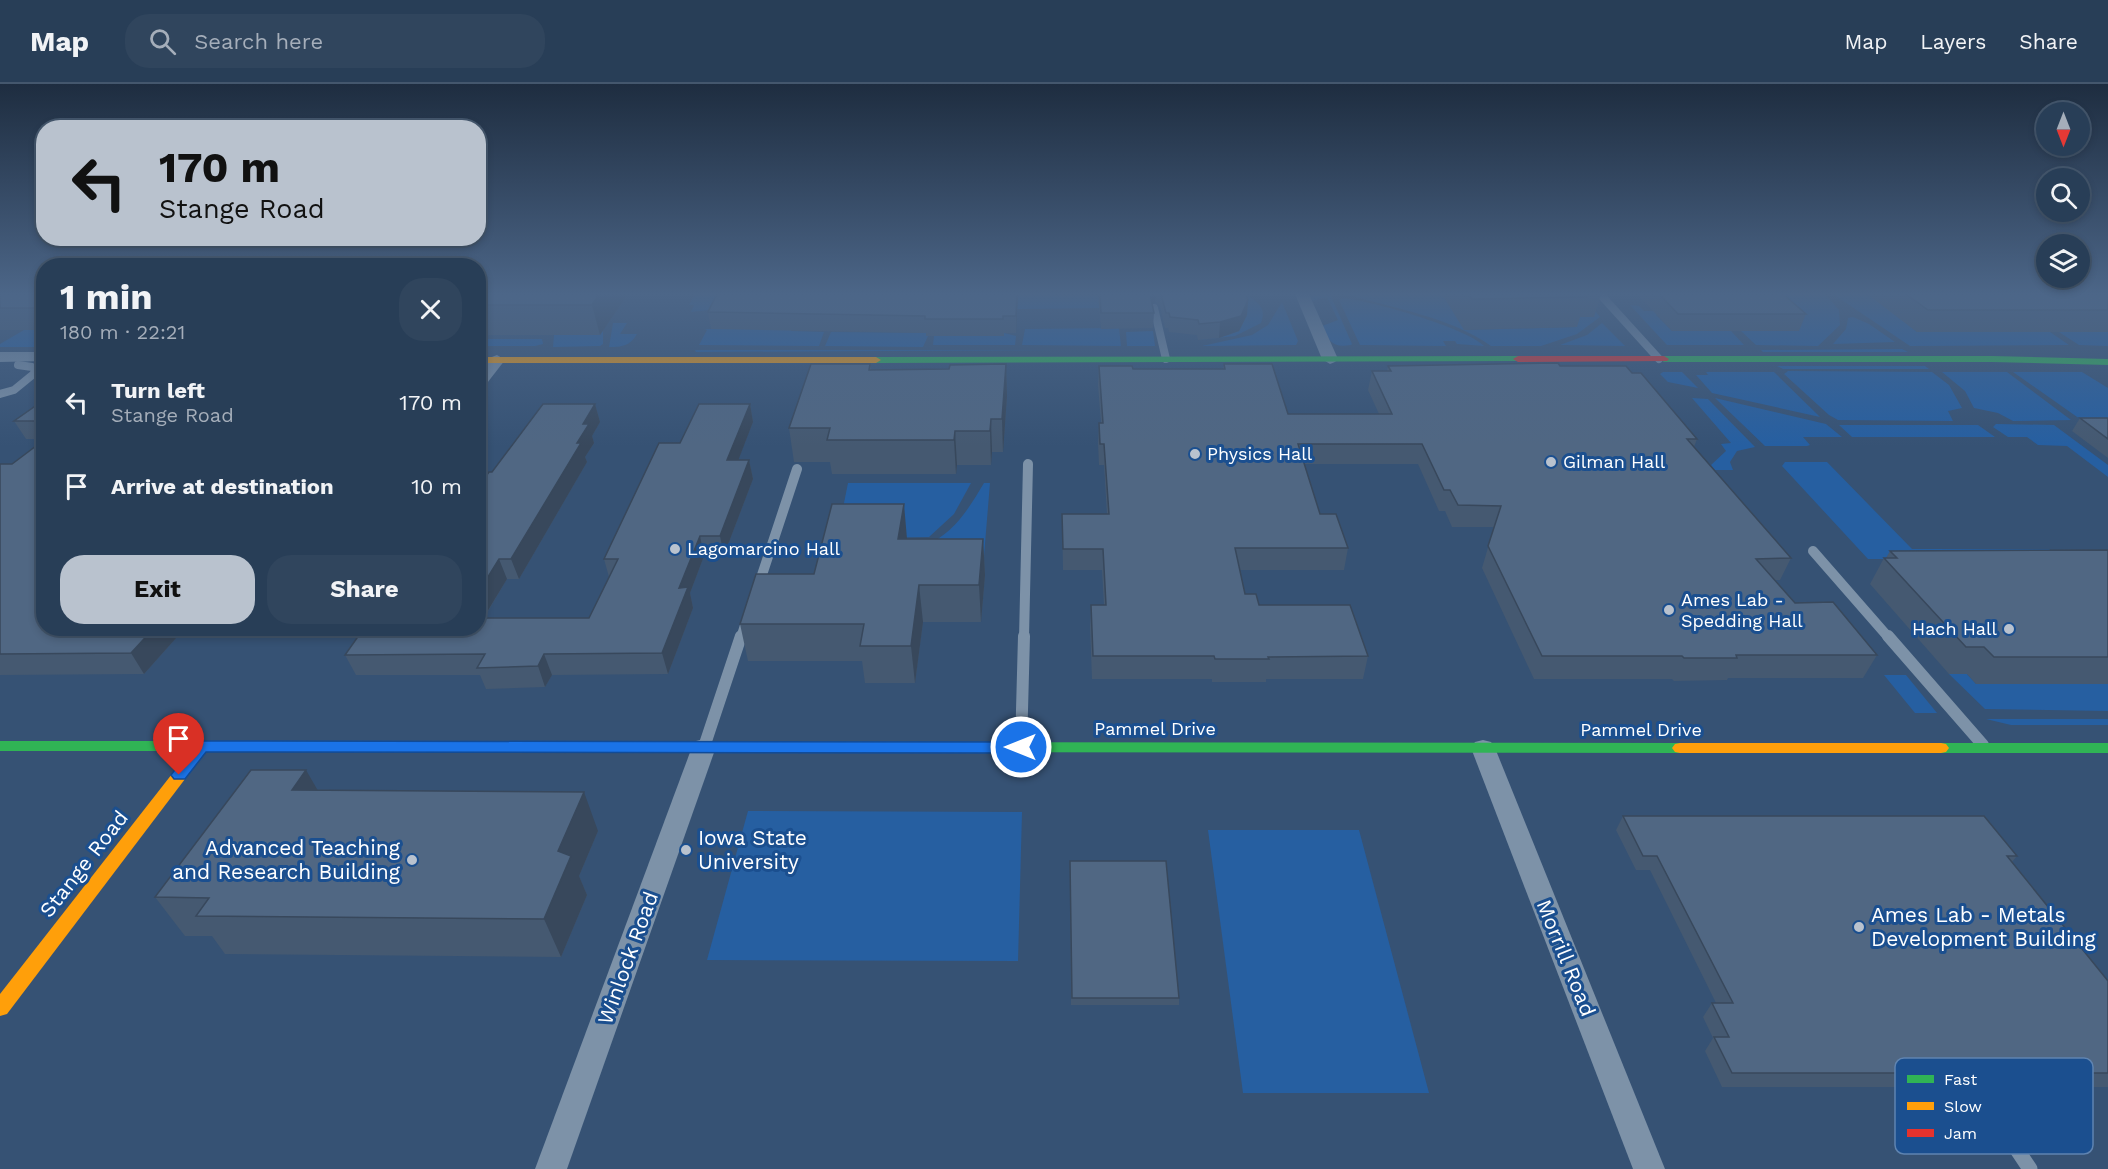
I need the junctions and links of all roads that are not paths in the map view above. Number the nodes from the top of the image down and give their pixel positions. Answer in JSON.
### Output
{"nodes":[{"id":1,"x":1162,"y":345,"type":"edge"},
{"id":2,"x":1323,"y":345,"type":"edge"},
{"id":3,"x":1646,"y":345,"type":"edge"},
{"id":4,"x":36,"y":356,"type":"edge"},
{"id":5,"x":2108,"y":356,"type":"edge"},
{"id":6,"x":0,"y":357,"type":"edge"},
{"id":7,"x":1659,"y":359,"type":"junction"},
{"id":8,"x":2059,"y":359,"type":"junction"},
{"id":9,"x":486,"y":360,"type":"edge"},
{"id":10,"x":497,"y":360,"type":"junction"},
{"id":11,"x":1166,"y":360,"type":"junction"},
{"id":12,"x":1330,"y":360,"type":"junction"},
{"id":13,"x":2108,"y":362,"type":"edge"},
{"id":14,"x":0,"y":364,"type":"edge"},
{"id":15,"x":18,"y":364,"type":"junction"},
{"id":16,"x":36,"y":364,"type":"edge"},
{"id":17,"x":486,"y":374,"type":"edge"},
{"id":18,"x":0,"y":394,"type":"edge"},
{"id":19,"x":1028,"y":464,"type":"dead end"},
{"id":20,"x":797,"y":469,"type":"dead end"},
{"id":21,"x":1813,"y":551,"type":"dead end"},
{"id":22,"x":754,"y":597,"type":"edge"},
{"id":23,"x":751,"y":608,"type":"edge"},
{"id":24,"x":0,"y":746,"type":"edge"},
{"id":25,"x":202,"y":746,"type":"junction"},
{"id":26,"x":704,"y":747,"type":"junction"},
{"id":27,"x":1021,"y":747,"type":"junction"},
{"id":28,"x":1483,"y":748,"type":"junction"},
{"id":29,"x":1985,"y":748,"type":"junction"},
{"id":30,"x":2108,"y":748,"type":"edge"},
{"id":31,"x":0,"y":1008,"type":"edge"},
{"id":32,"x":2020,"y":1154,"type":"edge"},
{"id":33,"x":551,"y":1169,"type":"edge"},
{"id":34,"x":1649,"y":1169,"type":"edge"},
{"id":35,"x":2030,"y":1169,"type":"edge"}],
"edges":[{"from":1,"to":11,"type":"lane"},
{"from":2,"to":12,"type":"street"},
{"from":3,"to":7,"type":"lane"},
{"from":4,"to":6,"type":"street"},
{"from":5,"to":8,"type":"street"},
{"from":7,"to":8,"type":"street"},
{"from":7,"to":12,"type":"street"},
{"from":8,"to":13,"type":"street"},
{"from":9,"to":10,"type":"street"},
{"from":10,"to":11,"type":"street"},
{"from":10,"to":17,"type":"street"},
{"from":11,"to":12,"type":"street"},
{"from":14,"to":15,"type":"street"},
{"from":15,"to":16,"type":"street"},
{"from":15,"to":18,"type":"lane"},
{"from":19,"to":27,"type":"lane"},
{"from":20,"to":22,"type":"lane"},
{"from":21,"to":29,"type":"lane"},
{"from":23,"to":26,"type":"lane"},
{"from":24,"to":25,"type":"street","name":"Pammel Drive"},
{"from":25,"to":26,"type":"street","name":"Pammel Drive"},
{"from":25,"to":31,"type":"street","name":"Stange Road"},
{"from":26,"to":27,"type":"street","name":"Pammel Drive"},
{"from":26,"to":33,"type":"street","name":"Winlock Road"},
{"from":27,"to":28,"type":"street","name":"Pammel Drive"},
{"from":28,"to":29,"type":"street","name":"Pammel Drive"},
{"from":28,"to":34,"type":"street","name":"Morrill Road"},
{"from":29,"to":30,"type":"street","name":"Pammel Drive"},
{"from":32,"to":35,"type":"lane"}]}
